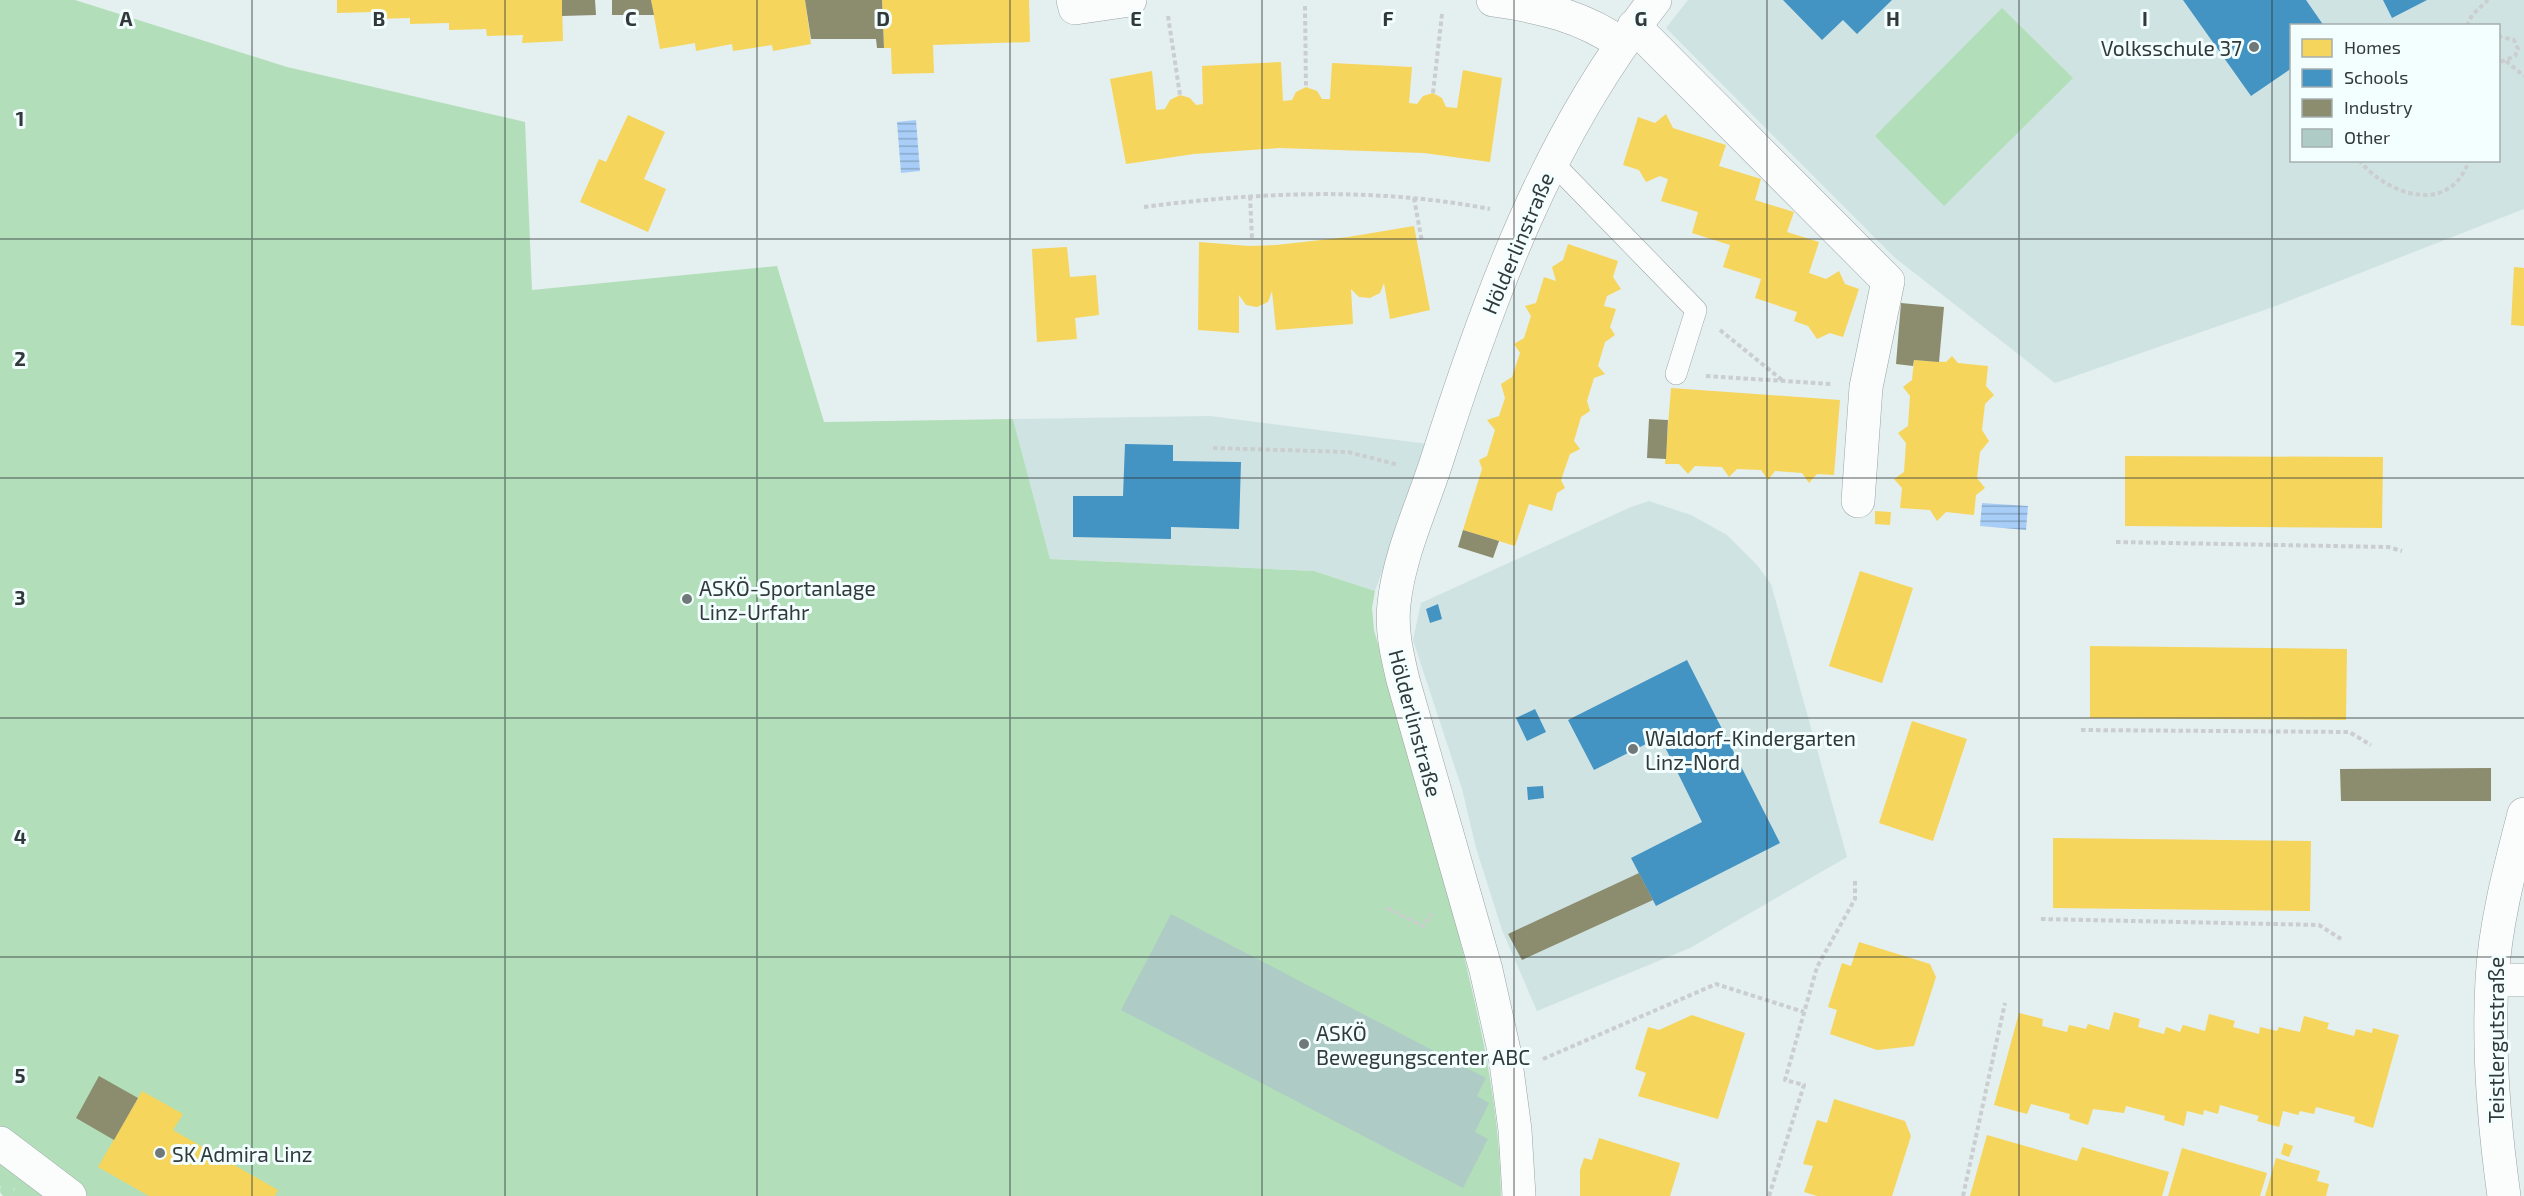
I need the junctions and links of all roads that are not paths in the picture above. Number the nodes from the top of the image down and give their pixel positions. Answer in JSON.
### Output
{"nodes":[{"id":1,"x":1130,"y":0,"type":"edge"},
{"id":2,"x":1493,"y":0,"type":"edge"},
{"id":3,"x":1655,"y":0,"type":"edge"},
{"id":4,"x":1074,"y":4,"type":"edge"},
{"id":5,"x":1628,"y":35,"type":"junction"},
{"id":6,"x":1551,"y":160,"type":"junction"},
{"id":7,"x":1685,"y":375,"type":"road end"},
{"id":8,"x":1858,"y":501,"type":"dead end"},
{"id":9,"x":2524,"y":814,"type":"edge"},
{"id":10,"x":2492,"y":980,"type":"junction"},
{"id":11,"x":2524,"y":980,"type":"edge"},
{"id":12,"x":0,"y":1143,"type":"edge"},
{"id":13,"x":70,"y":1196,"type":"edge"},
{"id":14,"x":1519,"y":1196,"type":"edge"},
{"id":15,"x":2504,"y":1196,"type":"edge"}],
"edges":[{"from":1,"to":4,"type":"street"},
{"from":2,"to":5,"type":"street"},
{"from":3,"to":5,"type":"street","name":"Hölderlinstraße"},
{"from":5,"to":6,"type":"street","name":"Hölderlinstraße"},
{"from":5,"to":8,"type":"street"},
{"from":6,"to":7,"type":"lane","name":"Hölderlinstraße"},
{"from":6,"to":14,"type":"street","name":"Hölderlinstraße"},
{"from":9,"to":10,"type":"street","name":"Teistlergutstraße"},
{"from":10,"to":11,"type":"street"},
{"from":10,"to":15,"type":"street","name":"Teistlergutstraße"},
{"from":12,"to":13,"type":"street"}]}
